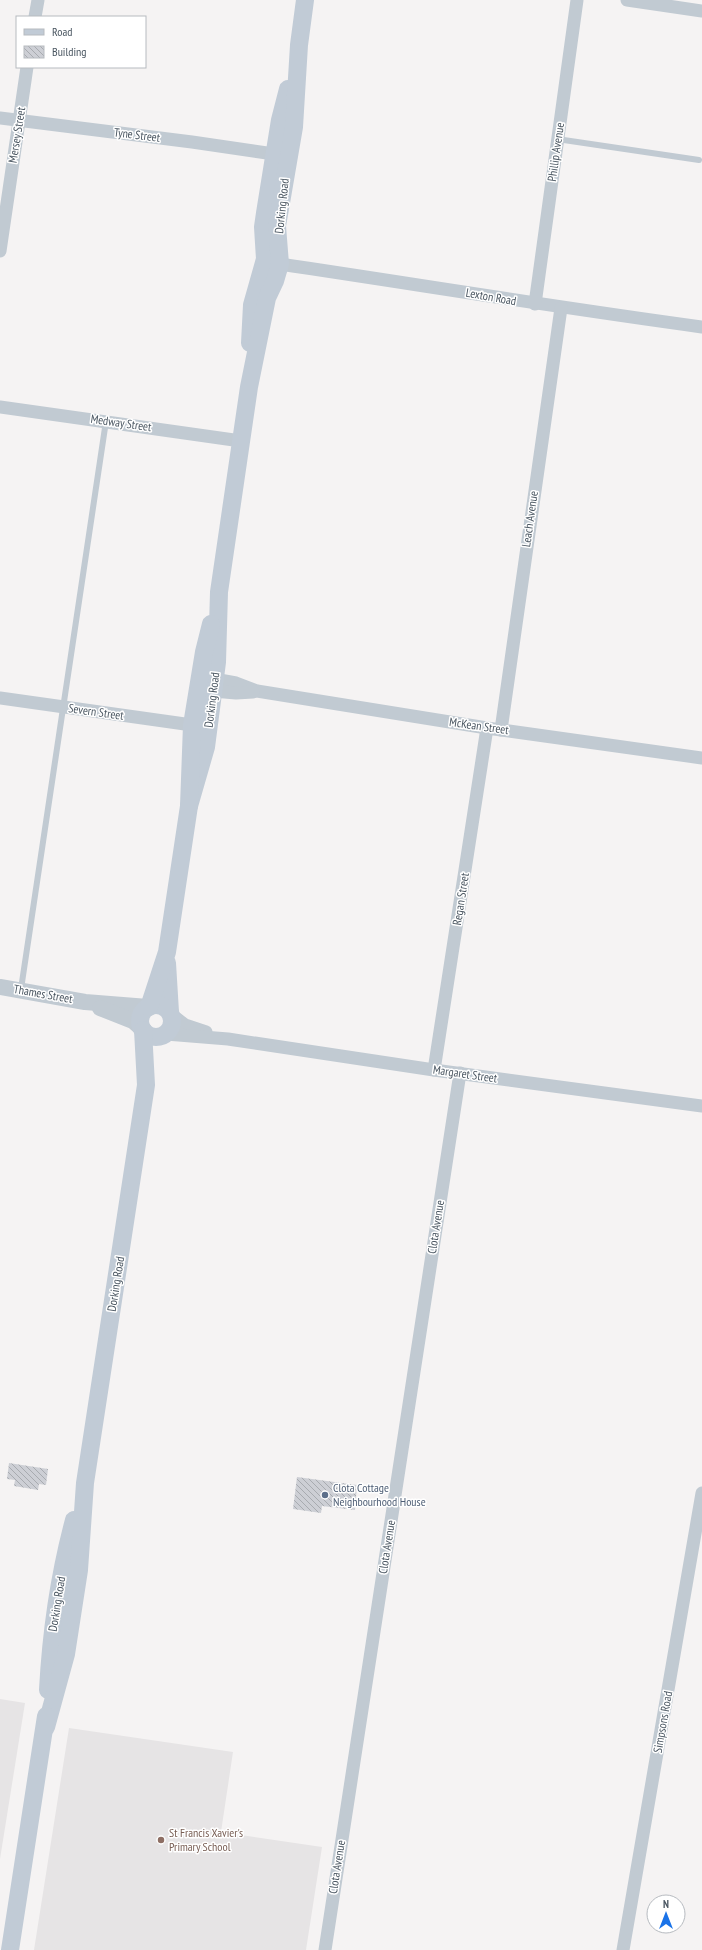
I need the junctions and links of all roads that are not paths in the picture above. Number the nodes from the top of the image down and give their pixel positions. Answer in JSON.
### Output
{"nodes":[{"id":1,"x":38,"y":0,"type":"edge"},
{"id":2,"x":305,"y":0,"type":"edge"},
{"id":3,"x":577,"y":0,"type":"edge"},
{"id":4,"x":627,"y":0,"type":"edge"},
{"id":5,"x":702,"y":11,"type":"edge"},
{"id":6,"x":35,"y":16,"type":"edge"},
{"id":7,"x":299,"y":45,"type":"junction"},
{"id":8,"x":28,"y":68,"type":"edge"},
{"id":9,"x":0,"y":118,"type":"edge"},
{"id":10,"x":19,"y":120,"type":"junction"},
{"id":11,"x":558,"y":140,"type":"junction"},
{"id":12,"x":274,"y":154,"type":"junction"},
{"id":13,"x":699,"y":160,"type":"dead end"},
{"id":14,"x":0,"y":251,"type":"edge"},
{"id":15,"x":280,"y":264,"type":"junction"},
{"id":16,"x":535,"y":304,"type":"junction"},
{"id":17,"x":562,"y":308,"type":"junction"},
{"id":18,"x":702,"y":327,"type":"edge"},
{"id":19,"x":249,"y":387,"type":"junction"},
{"id":20,"x":0,"y":407,"type":"edge"},
{"id":21,"x":106,"y":421,"type":"junction"},
{"id":22,"x":241,"y":440,"type":"junction"},
{"id":23,"x":220,"y":592,"type":"junction"},
{"id":24,"x":214,"y":685,"type":"junction"},
{"id":25,"x":0,"y":698,"type":"edge"},
{"id":26,"x":64,"y":707,"type":"junction"},
{"id":27,"x":192,"y":725,"type":"junction"},
{"id":28,"x":487,"y":728,"type":"junction"},
{"id":29,"x":501,"y":730,"type":"junction"},
{"id":30,"x":702,"y":758,"type":"edge"},
{"id":31,"x":189,"y":806,"type":"junction"},
{"id":32,"x":167,"y":952,"type":"junction"},
{"id":33,"x":0,"y":987,"type":"edge"},
{"id":34,"x":21,"y":990,"type":"junction"},
{"id":35,"x":85,"y":1002,"type":"junction"},
{"id":36,"x":148,"y":1007,"type":"junction"},
{"id":37,"x":171,"y":1014,"type":"junction"},
{"id":38,"x":142,"y":1029,"type":"junction"},
{"id":39,"x":165,"y":1035,"type":"junction"},
{"id":40,"x":228,"y":1039,"type":"junction"},
{"id":41,"x":434,"y":1070,"type":"junction"},
{"id":42,"x":460,"y":1073,"type":"junction"},
{"id":43,"x":146,"y":1085,"type":"junction"},
{"id":44,"x":702,"y":1106,"type":"edge"},
{"id":45,"x":702,"y":1493,"type":"edge"},
{"id":46,"x":10,"y":1950,"type":"edge"},
{"id":47,"x":324,"y":1950,"type":"edge"},
{"id":48,"x":623,"y":1950,"type":"edge"}],
"edges":[{"from":1,"to":6,"type":"street"},
{"from":2,"to":7,"type":"main road","name":"Dorking Road"},
{"from":3,"to":11,"type":"street","name":"Phillip Avenue"},
{"from":4,"to":5,"type":"street"},
{"from":7,"to":12,"type":"main road","name":"Dorking Road"},
{"from":7,"to":15,"type":"main road","name":"Dorking Road"},
{"from":8,"to":10,"type":"street","name":"Mersey Street"},
{"from":9,"to":10,"type":"street","name":"Tyne Street"},
{"from":10,"to":12,"type":"street","name":"Tyne Street"},
{"from":10,"to":14,"type":"street","name":"Mersey Street"},
{"from":11,"to":13,"type":"lane"},
{"from":11,"to":16,"type":"street","name":"Phillip Avenue"},
{"from":12,"to":19,"type":"main road","name":"Dorking Road"},
{"from":15,"to":16,"type":"street","name":"Lexton Road"},
{"from":15,"to":19,"type":"main road","name":"Dorking Road"},
{"from":16,"to":17,"type":"street","name":"Lexton Road"},
{"from":17,"to":18,"type":"street","name":"Lexton Road"},
{"from":17,"to":29,"type":"street","name":"Leach Avenue"},
{"from":19,"to":22,"type":"main road","name":"Dorking Road"},
{"from":20,"to":21,"type":"street","name":"Medway Street"},
{"from":21,"to":22,"type":"street","name":"Medway Street"},
{"from":21,"to":26,"type":"lane"},
{"from":22,"to":23,"type":"main road","name":"Dorking Road"},
{"from":23,"to":24,"type":"main road","name":"Dorking Road"},
{"from":23,"to":27,"type":"main road","name":"Dorking Road"},
{"from":24,"to":28,"type":"street","name":"McKean Street"},
{"from":24,"to":31,"type":"main road","name":"Dorking Road"},
{"from":25,"to":26,"type":"street","name":"Severn Street"},
{"from":26,"to":27,"type":"street","name":"Severn Street"},
{"from":26,"to":34,"type":"lane"},
{"from":27,"to":31,"type":"main road","name":"Dorking Road"},
{"from":28,"to":29,"type":"street","name":"McKean Street"},
{"from":28,"to":41,"type":"street","name":"Regan Street"},
{"from":29,"to":30,"type":"street","name":"McKean Street"},
{"from":31,"to":32,"type":"main road","name":"Dorking Road"},
{"from":32,"to":36,"type":"main road","name":"Dorking Road"},
{"from":32,"to":37,"type":"main road","name":"Dorking Road"},
{"from":33,"to":34,"type":"street","name":"Thames Street"},
{"from":34,"to":35,"type":"street","name":"Thames Street"},
{"from":35,"to":36,"type":"street","name":"Thames Street"},
{"from":35,"to":38,"type":"street","name":"Thames Street"},
{"from":36,"to":37,"type":"main road"},
{"from":36,"to":38,"type":"main road"},
{"from":37,"to":39,"type":"main road"},
{"from":37,"to":40,"type":"street","name":"Margaret Street"},
{"from":38,"to":39,"type":"main road"},
{"from":38,"to":43,"type":"main road","name":"Dorking Road"},
{"from":39,"to":40,"type":"street","name":"Margaret Street"},
{"from":39,"to":43,"type":"main road","name":"Dorking Road"},
{"from":40,"to":41,"type":"street","name":"Margaret Street"},
{"from":41,"to":42,"type":"street","name":"Margaret Street"},
{"from":42,"to":44,"type":"street","name":"Margaret Street"},
{"from":42,"to":47,"type":"street","name":"Clota Avenue"},
{"from":43,"to":46,"type":"main road","name":"Dorking Road"},
{"from":45,"to":48,"type":"street","name":"Simpsons Road"}]}
